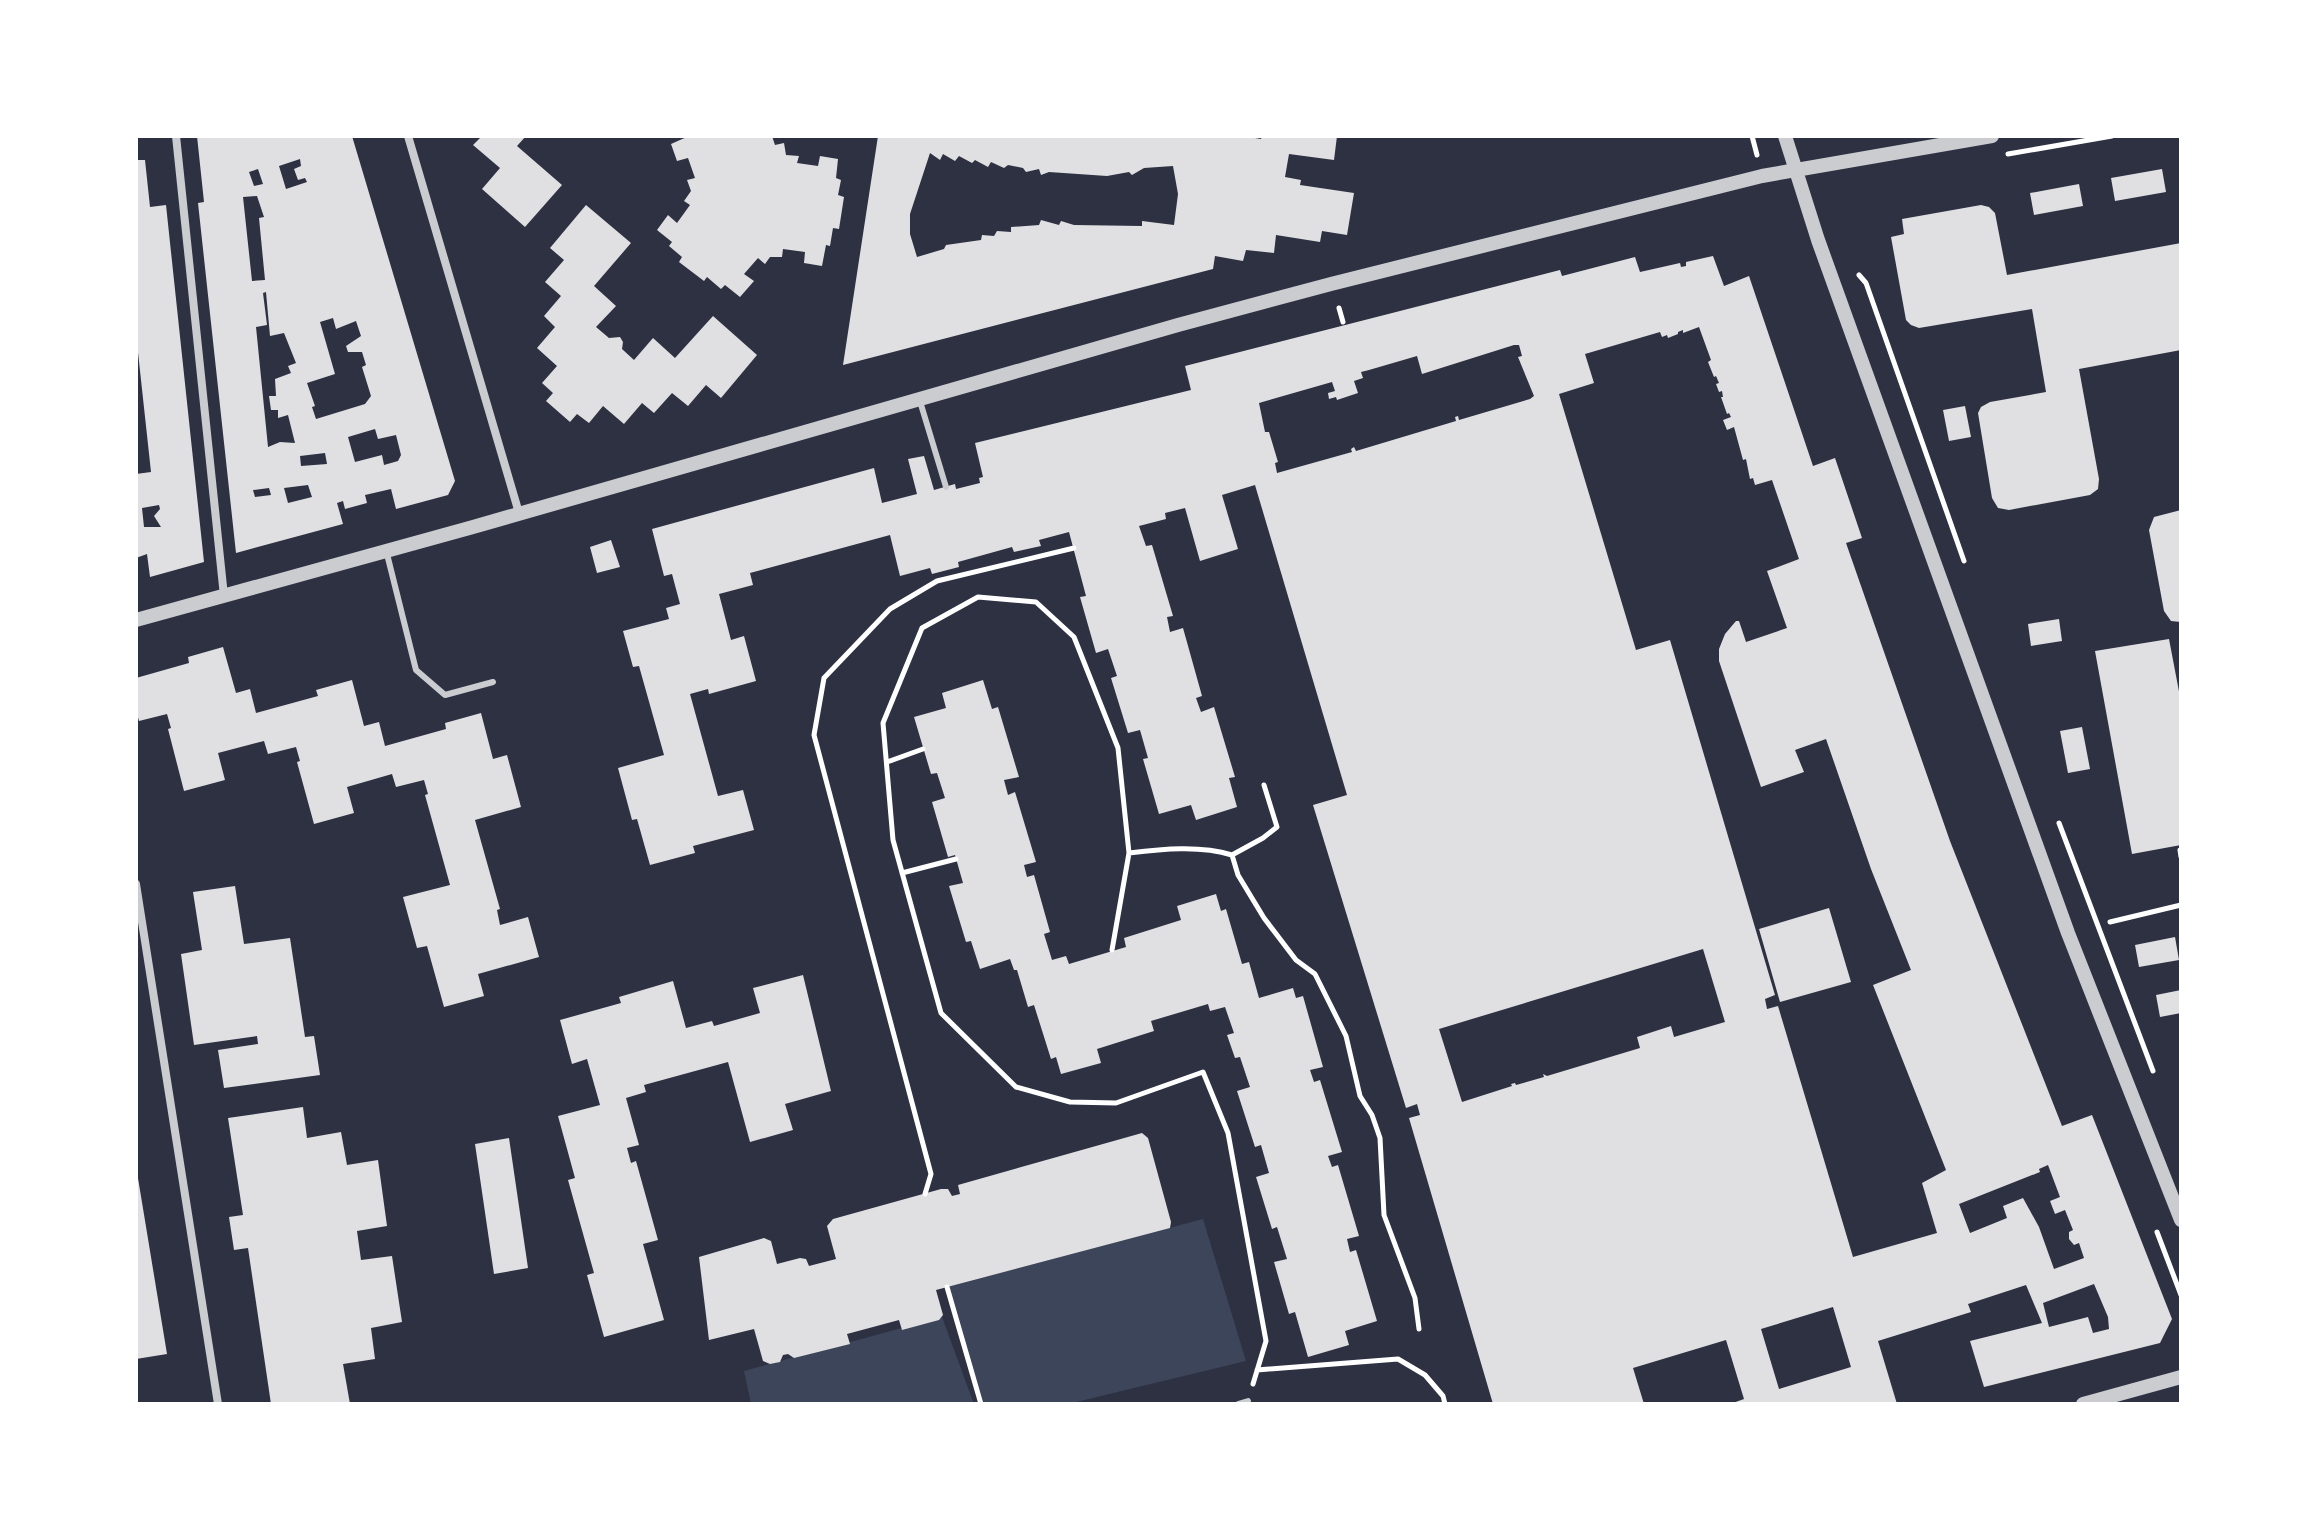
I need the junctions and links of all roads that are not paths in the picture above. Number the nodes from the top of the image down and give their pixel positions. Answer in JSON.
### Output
{"nodes":[{"id":1,"x":176,"y":136,"type":"edge"},
{"id":2,"x":408,"y":136,"type":"edge"},
{"id":3,"x":1992,"y":136,"type":"edge"},
{"id":4,"x":1782,"y":137,"type":"edge"},
{"id":5,"x":1795,"y":170,"type":"junction"},
{"id":6,"x":919,"y":398,"type":"junction"},
{"id":7,"x":946,"y":487,"type":"dead end"},
{"id":8,"x":519,"y":513,"type":"junction"},
{"id":9,"x":386,"y":550,"type":"junction"},
{"id":10,"x":224,"y":596,"type":"junction"},
{"id":11,"x":136,"y":620,"type":"edge"},
{"id":12,"x":493,"y":682,"type":"dead end"},
{"id":13,"x":136,"y":884,"type":"edge"},
{"id":14,"x":2181,"y":1220,"type":"edge"},
{"id":15,"x":2181,"y":1377,"type":"edge"},
{"id":16,"x":1248,"y":1401,"type":"road end"},
{"id":17,"x":218,"y":1404,"type":"edge"},
{"id":18,"x":1238,"y":1404,"type":"edge"},
{"id":19,"x":2083,"y":1404,"type":"edge"}],
"edges":[{"from":1,"to":10,"type":"street"},
{"from":2,"to":8,"type":"street"},
{"from":3,"to":5,"type":"street"},
{"from":4,"to":5,"type":"street"},
{"from":5,"to":6,"type":"street"},
{"from":5,"to":14,"type":"street"},
{"from":6,"to":7,"type":"lane"},
{"from":6,"to":8,"type":"street"},
{"from":8,"to":9,"type":"street"},
{"from":9,"to":10,"type":"street"},
{"from":9,"to":12,"type":"lane"},
{"from":10,"to":11,"type":"street"},
{"from":13,"to":17,"type":"street"},
{"from":15,"to":19,"type":"street"},
{"from":16,"to":18,"type":"lane"}]}
